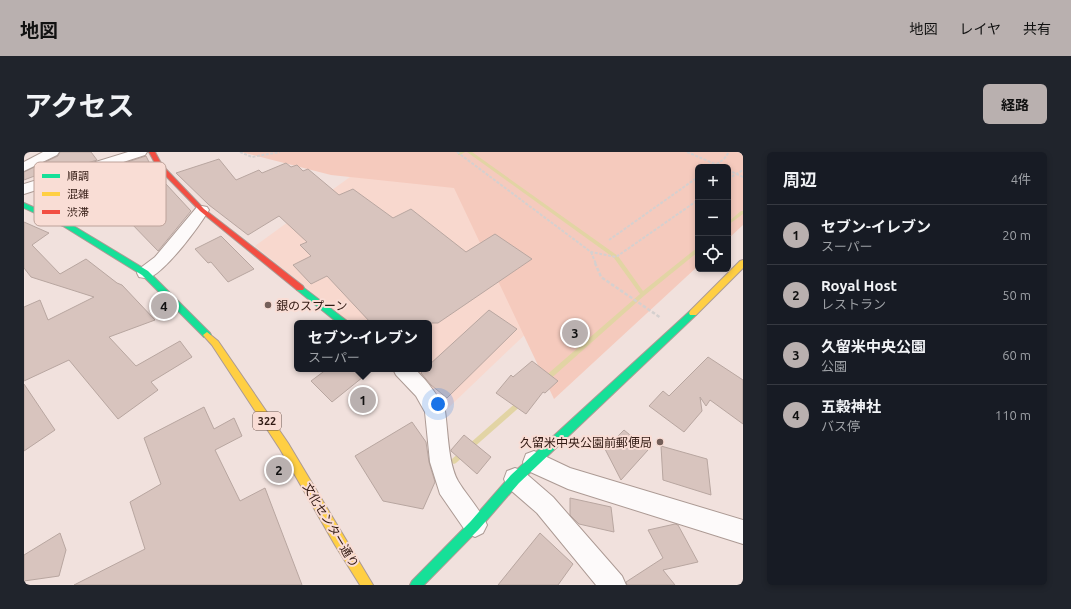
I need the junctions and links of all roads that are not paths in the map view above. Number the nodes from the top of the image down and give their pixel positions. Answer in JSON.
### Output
{"nodes":[{"id":1,"x":53,"y":152,"type":"edge"},
{"id":2,"x":141,"y":152,"type":"edge"},
{"id":3,"x":152,"y":152,"type":"edge"},
{"id":4,"x":34,"y":162,"type":"edge"},
{"id":5,"x":35,"y":162,"type":"edge"},
{"id":6,"x":109,"y":162,"type":"edge"},
{"id":7,"x":157,"y":162,"type":"edge"},
{"id":8,"x":24,"y":168,"type":"edge"},
{"id":9,"x":166,"y":173,"type":"edge"},
{"id":10,"x":34,"y":186,"type":"edge"},
{"id":11,"x":24,"y":190,"type":"edge"},
{"id":12,"x":24,"y":205,"type":"edge"},
{"id":13,"x":34,"y":210,"type":"edge"},
{"id":14,"x":202,"y":210,"type":"junction"},
{"id":15,"x":68,"y":226,"type":"edge"},
{"id":16,"x":743,"y":263,"type":"edge"},
{"id":17,"x":145,"y":273,"type":"junction"},
{"id":18,"x":340,"y":320,"type":"edge"},
{"id":19,"x":406,"y":372,"type":"edge"},
{"id":20,"x":534,"y":462,"type":"junction"},
{"id":21,"x":515,"y":479,"type":"junction"},
{"id":22,"x":475,"y":525,"type":"junction"},
{"id":23,"x":743,"y":532,"type":"edge"},
{"id":24,"x":367,"y":585,"type":"edge"},
{"id":25,"x":416,"y":585,"type":"edge"},
{"id":26,"x":613,"y":585,"type":"edge"}],
"edges":[{"from":1,"to":5,"type":"street"},
{"from":2,"to":6,"type":"street"},
{"from":3,"to":7,"type":"main road"},
{"from":4,"to":8,"type":"street"},
{"from":9,"to":14,"type":"main road"},
{"from":10,"to":11,"type":"street"},
{"from":12,"to":13,"type":"main road","name":"文化センター通り","number":"322"},
{"from":14,"to":17,"type":"street"},
{"from":14,"to":18,"type":"main road"},
{"from":15,"to":17,"type":"main road","name":"文化センター通り","number":"322"},
{"from":16,"to":20,"type":"main road"},
{"from":17,"to":24,"type":"main road","name":"文化センター通り","number":"322"},
{"from":19,"to":22,"type":"street"},
{"from":20,"to":21,"type":"main road"},
{"from":20,"to":23,"type":"street"},
{"from":21,"to":22,"type":"main road"},
{"from":21,"to":26,"type":"street"},
{"from":22,"to":25,"type":"main road"}]}
